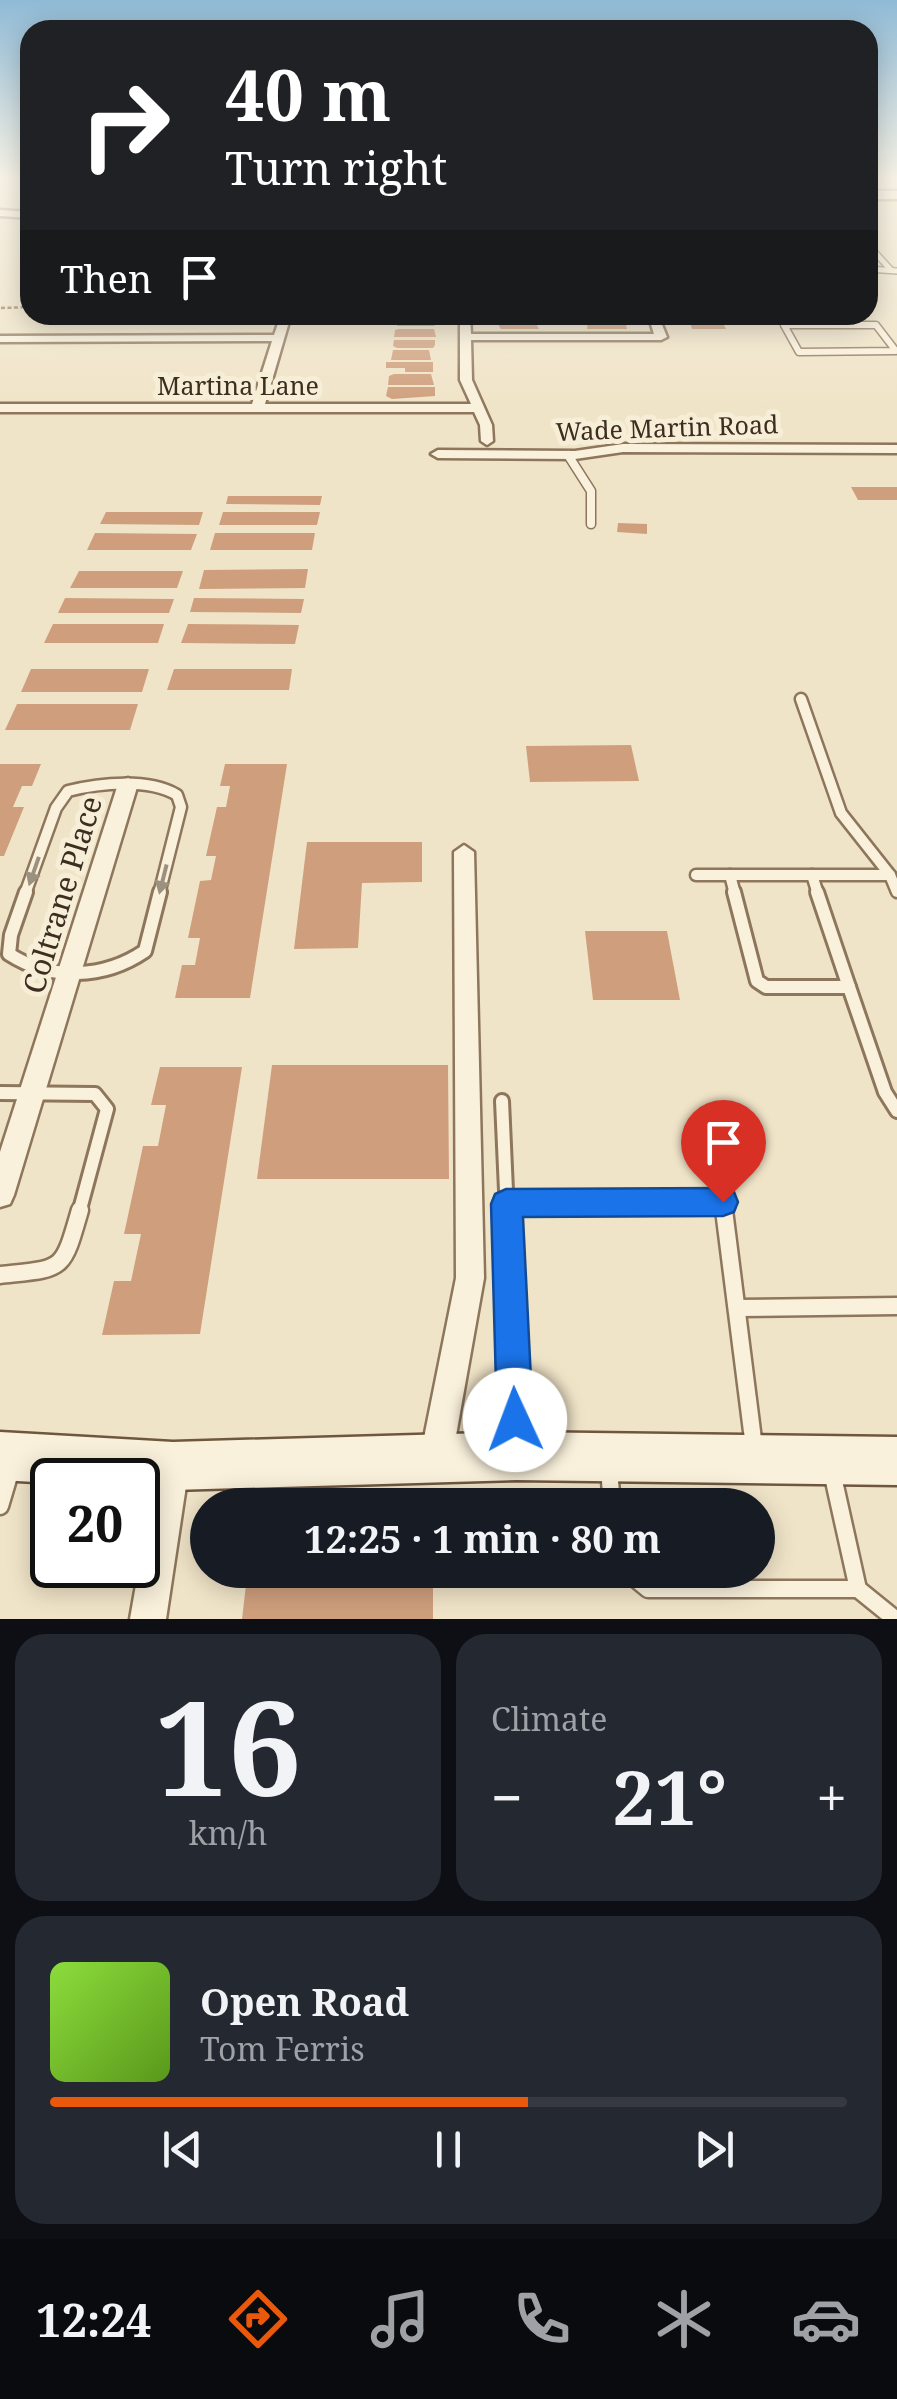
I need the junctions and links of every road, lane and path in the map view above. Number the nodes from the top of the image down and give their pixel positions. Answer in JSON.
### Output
{"nodes":[{"id":1,"x":283,"y":325,"type":"edge"},
{"id":2,"x":465,"y":325,"type":"edge"},
{"id":3,"x":656,"y":325,"type":"edge"},
{"id":4,"x":280,"y":338,"type":"junction"},
{"id":5,"x":465,"y":338,"type":"junction"},
{"id":6,"x":0,"y":339,"type":"edge"},
{"id":7,"x":896,"y":352,"type":"edge"},
{"id":8,"x":0,"y":408,"type":"edge"},
{"id":9,"x":476,"y":408,"type":"junction"},
{"id":10,"x":257,"y":409,"type":"junction"},
{"id":11,"x":487,"y":442,"type":"dead end"},
{"id":12,"x":897,"y":449,"type":"edge"},
{"id":13,"x":438,"y":454,"type":"dead end"},
{"id":14,"x":568,"y":455,"type":"junction"},
{"id":15,"x":591,"y":524,"type":"dead end"},
{"id":16,"x":800,"y":699,"type":"dead end"},
{"id":17,"x":128,"y":784,"type":"junction"},
{"id":18,"x":464,"y":852,"type":"dead end"},
{"id":19,"x":696,"y":875,"type":"dead end"},
{"id":20,"x":730,"y":875,"type":"junction"},
{"id":21,"x":812,"y":875,"type":"junction"},
{"id":22,"x":890,"y":875,"type":"junction"},
{"id":23,"x":897,"y":892,"type":"edge"},
{"id":24,"x":72,"y":972,"type":"junction"},
{"id":25,"x":849,"y":987,"type":"junction"},
{"id":26,"x":0,"y":1093,"type":"edge"},
{"id":27,"x":33,"y":1093,"type":"junction"},
{"id":28,"x":502,"y":1100,"type":"dead end"},
{"id":29,"x":897,"y":1111,"type":"edge"},
{"id":30,"x":0,"y":1195,"type":"edge"},
{"id":31,"x":506,"y":1204,"type":"junction"},
{"id":32,"x":0,"y":1274,"type":"edge"},
{"id":33,"x":897,"y":1306,"type":"edge"},
{"id":34,"x":740,"y":1308,"type":"junction"},
{"id":35,"x":7,"y":1456,"type":"edge"},
{"id":36,"x":516,"y":1456,"type":"junction"},
{"id":37,"x":436,"y":1458,"type":"junction"},
{"id":38,"x":756,"y":1460,"type":"junction"},
{"id":39,"x":897,"y":1461,"type":"edge"},
{"id":40,"x":829,"y":1462,"type":"junction"},
{"id":41,"x":173,"y":1466,"type":"junction"},
{"id":42,"x":610,"y":1481,"type":"edge"},
{"id":43,"x":0,"y":1506,"type":"edge"},
{"id":44,"x":647,"y":1588,"type":"edge"},
{"id":45,"x":858,"y":1590,"type":"junction"},
{"id":46,"x":148,"y":1619,"type":"edge"},
{"id":47,"x":895,"y":1619,"type":"edge"}],
"edges":[{"from":1,"to":4,"type":"street"},
{"from":2,"to":5,"type":"street"},
{"from":3,"to":5,"type":"street"},
{"from":4,"to":6,"type":"street"},
{"from":4,"to":10,"type":"street"},
{"from":5,"to":9,"type":"street"},
{"from":7,"to":7,"type":"lane"},
{"from":8,"to":10,"type":"street","name":"Martina Lane"},
{"from":9,"to":10,"type":"street","name":"Martina Lane"},
{"from":9,"to":11,"type":"street"},
{"from":12,"to":14,"type":"street","name":"Wade Martin Road"},
{"from":13,"to":14,"type":"street","name":"Wade Martin Road"},
{"from":14,"to":15,"type":"lane"},
{"from":16,"to":22,"type":"lane"},
{"from":17,"to":24,"type":"street","name":"Coltrane Place"},
{"from":17,"to":24,"type":"lane","one_way":true},
{"from":17,"to":24,"type":"lane","one_way":true},
{"from":18,"to":37,"type":"street"},
{"from":19,"to":20,"type":"lane"},
{"from":20,"to":21,"type":"lane"},
{"from":20,"to":25,"type":"lane"},
{"from":21,"to":22,"type":"lane"},
{"from":21,"to":25,"type":"lane"},
{"from":22,"to":23,"type":"lane"},
{"from":24,"to":27,"type":"street","name":"Coltrane Place"},
{"from":25,"to":29,"type":"lane"},
{"from":26,"to":27,"type":"lane"},
{"from":27,"to":30,"type":"street","name":"Coltrane Place"},
{"from":27,"to":32,"type":"lane"},
{"from":28,"to":31,"type":"lane"},
{"from":31,"to":34,"type":"lane"},
{"from":31,"to":36,"type":"lane"},
{"from":33,"to":34,"type":"lane"},
{"from":34,"to":38,"type":"lane"},
{"from":35,"to":41,"type":"main road"},
{"from":35,"to":43,"type":"lane"},
{"from":36,"to":37,"type":"main road"},
{"from":36,"to":42,"type":"main road"},
{"from":37,"to":41,"type":"main road"},
{"from":38,"to":40,"type":"main road"},
{"from":38,"to":42,"type":"main road"},
{"from":39,"to":40,"type":"main road"},
{"from":40,"to":45,"type":"lane"},
{"from":41,"to":46,"type":"street"},
{"from":44,"to":45,"type":"lane"},
{"from":45,"to":47,"type":"lane"}]}
